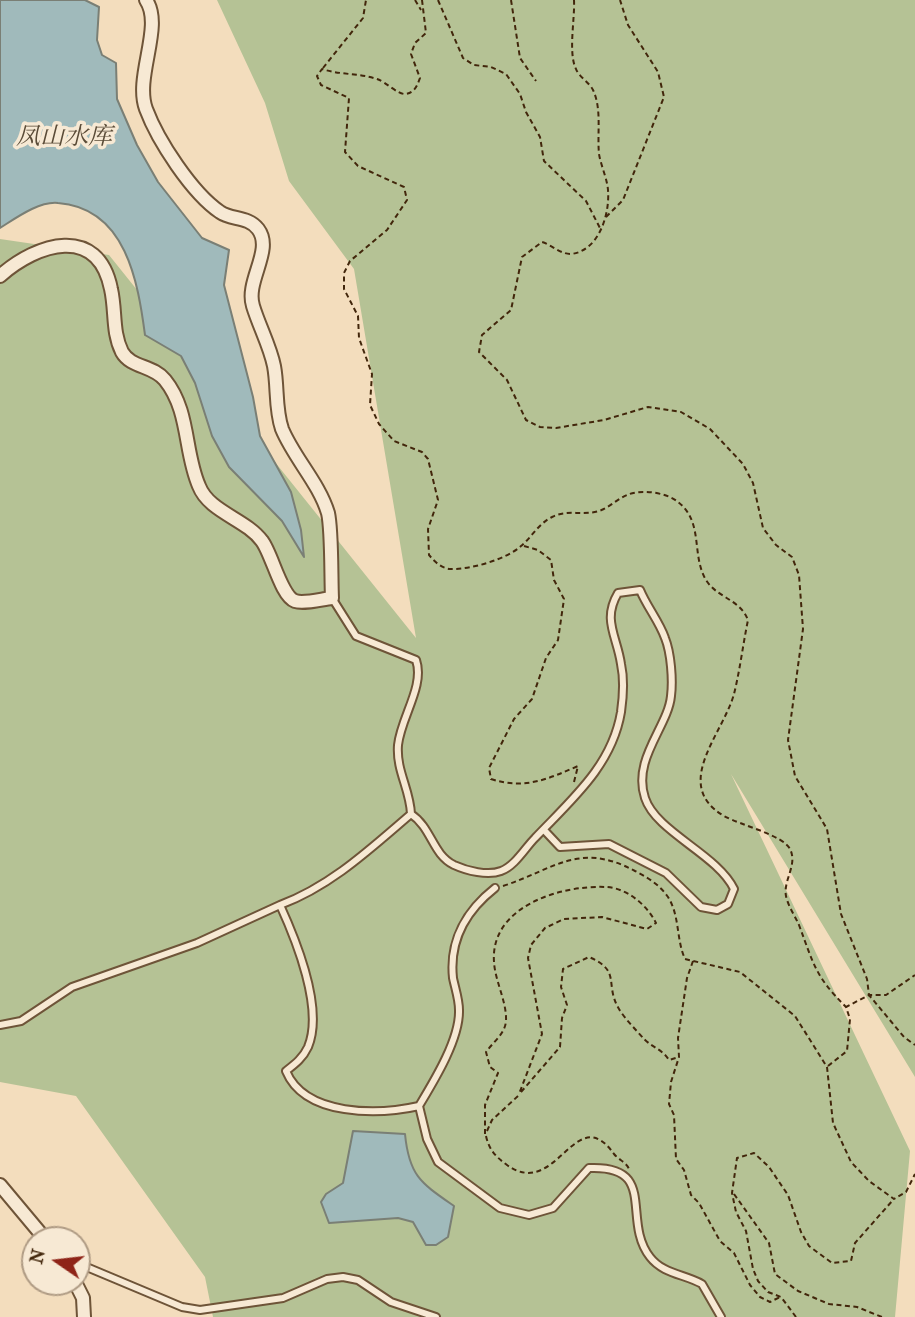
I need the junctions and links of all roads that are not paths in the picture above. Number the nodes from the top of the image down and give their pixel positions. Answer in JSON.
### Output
{"nodes":[{"id":1,"x":146,"y":0,"type":"edge"},
{"id":2,"x":0,"y":276,"type":"edge"},
{"id":3,"x":332,"y":598,"type":"junction"},
{"id":4,"x":411,"y":814,"type":"junction"},
{"id":5,"x":544,"y":830,"type":"junction"},
{"id":6,"x":495,"y":888,"type":"road end"},
{"id":7,"x":280,"y":905,"type":"junction"},
{"id":8,"x":0,"y":1025,"type":"edge"},
{"id":9,"x":419,"y":1106,"type":"junction"},
{"id":10,"x":0,"y":1185,"type":"edge"},
{"id":11,"x":34,"y":1226,"type":"edge"},
{"id":12,"x":91,"y":1270,"type":"edge"},
{"id":13,"x":82,"y":1296,"type":"edge"},
{"id":14,"x":84,"y":1317,"type":"edge"},
{"id":15,"x":436,"y":1317,"type":"edge"},
{"id":16,"x":721,"y":1317,"type":"edge"}],
"edges":[{"from":1,"to":3,"type":"street"},
{"from":2,"to":3,"type":"street"},
{"from":3,"to":4,"type":"lane"},
{"from":4,"to":5,"type":"lane"},
{"from":4,"to":7,"type":"lane"},
{"from":5,"to":5,"type":"lane"},
{"from":6,"to":9,"type":"lane"},
{"from":7,"to":8,"type":"lane"},
{"from":7,"to":9,"type":"lane"},
{"from":9,"to":16,"type":"lane"},
{"from":10,"to":11,"type":"street"},
{"from":12,"to":15,"type":"lane"},
{"from":13,"to":14,"type":"street"}]}
